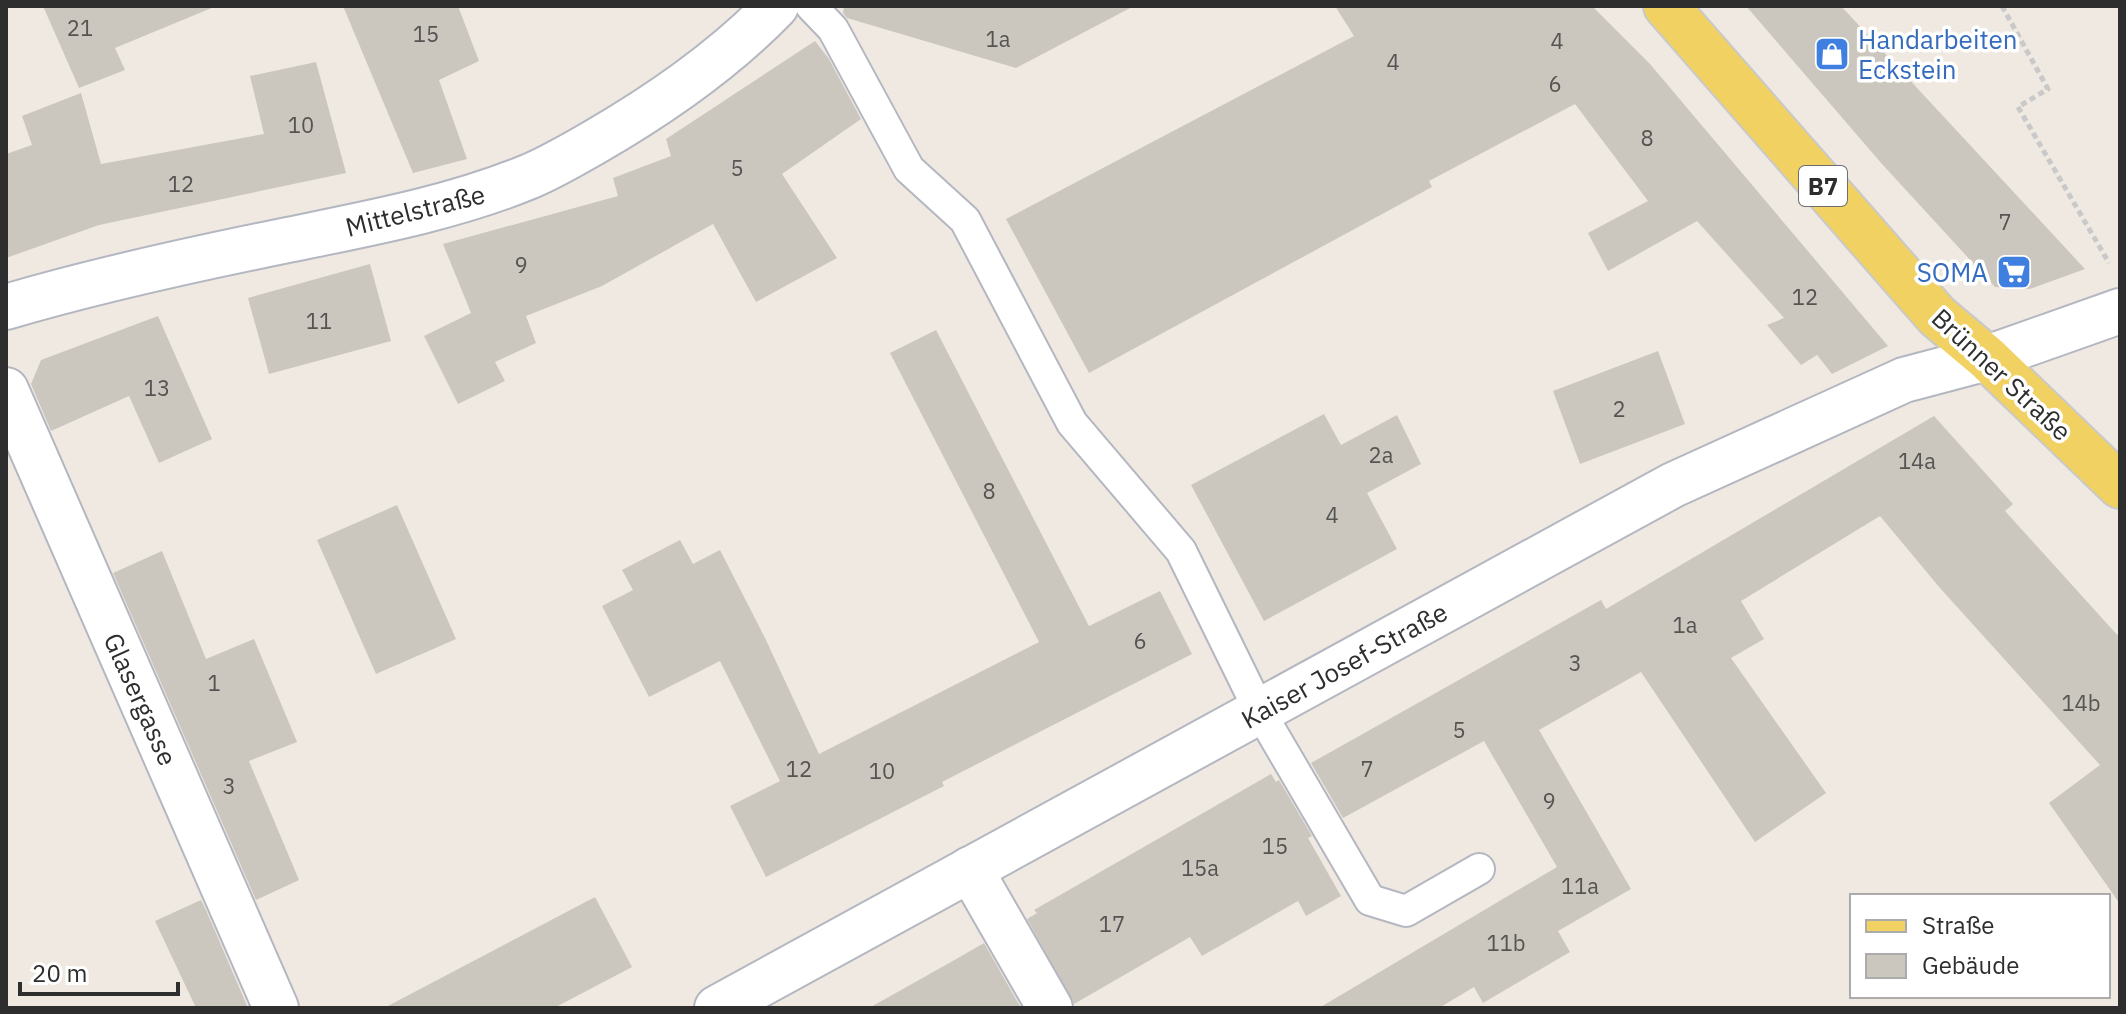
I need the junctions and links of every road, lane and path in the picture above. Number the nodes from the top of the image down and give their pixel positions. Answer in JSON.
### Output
{"nodes":[{"id":1,"x":776,"y":6,"type":"edge"},
{"id":2,"x":811,"y":6,"type":"edge"},
{"id":3,"x":1666,"y":6,"type":"edge"},
{"id":4,"x":2002,"y":6,"type":"edge"},
{"id":5,"x":2117,"y":291,"type":"edge"},
{"id":6,"x":6,"y":307,"type":"edge"},
{"id":7,"x":1987,"y":358,"type":"junction"},
{"id":8,"x":6,"y":390,"type":"edge"},
{"id":9,"x":2120,"y":486,"type":"edge"},
{"id":10,"x":1260,"y":712,"type":"junction"},
{"id":11,"x":970,"y":869,"type":"junction"},
{"id":12,"x":1479,"y":869,"type":"dead end"},
{"id":13,"x":276,"y":1008,"type":"edge"},
{"id":14,"x":717,"y":1008,"type":"edge"},
{"id":15,"x":1050,"y":1008,"type":"edge"}],
"edges":[{"from":1,"to":6,"type":"street","name":"Mittelstraße"},
{"from":2,"to":10,"type":"lane"},
{"from":3,"to":7,"type":"main road","name":"Brünner Straße","number":"B7"},
{"from":4,"to":5,"type":"path"},
{"from":5,"to":7,"type":"street","name":"Kaiser Josef-Straße"},
{"from":7,"to":9,"type":"main road","name":"Brünner Straße","number":"B7"},
{"from":7,"to":10,"type":"street","name":"Kaiser Josef-Straße"},
{"from":8,"to":13,"type":"street","name":"Glasergasse"},
{"from":10,"to":11,"type":"street","name":"Kaiser Josef-Straße"},
{"from":10,"to":12,"type":"lane"},
{"from":11,"to":14,"type":"street","name":"Kaiser Josef-Straße"},
{"from":11,"to":15,"type":"street"}]}
